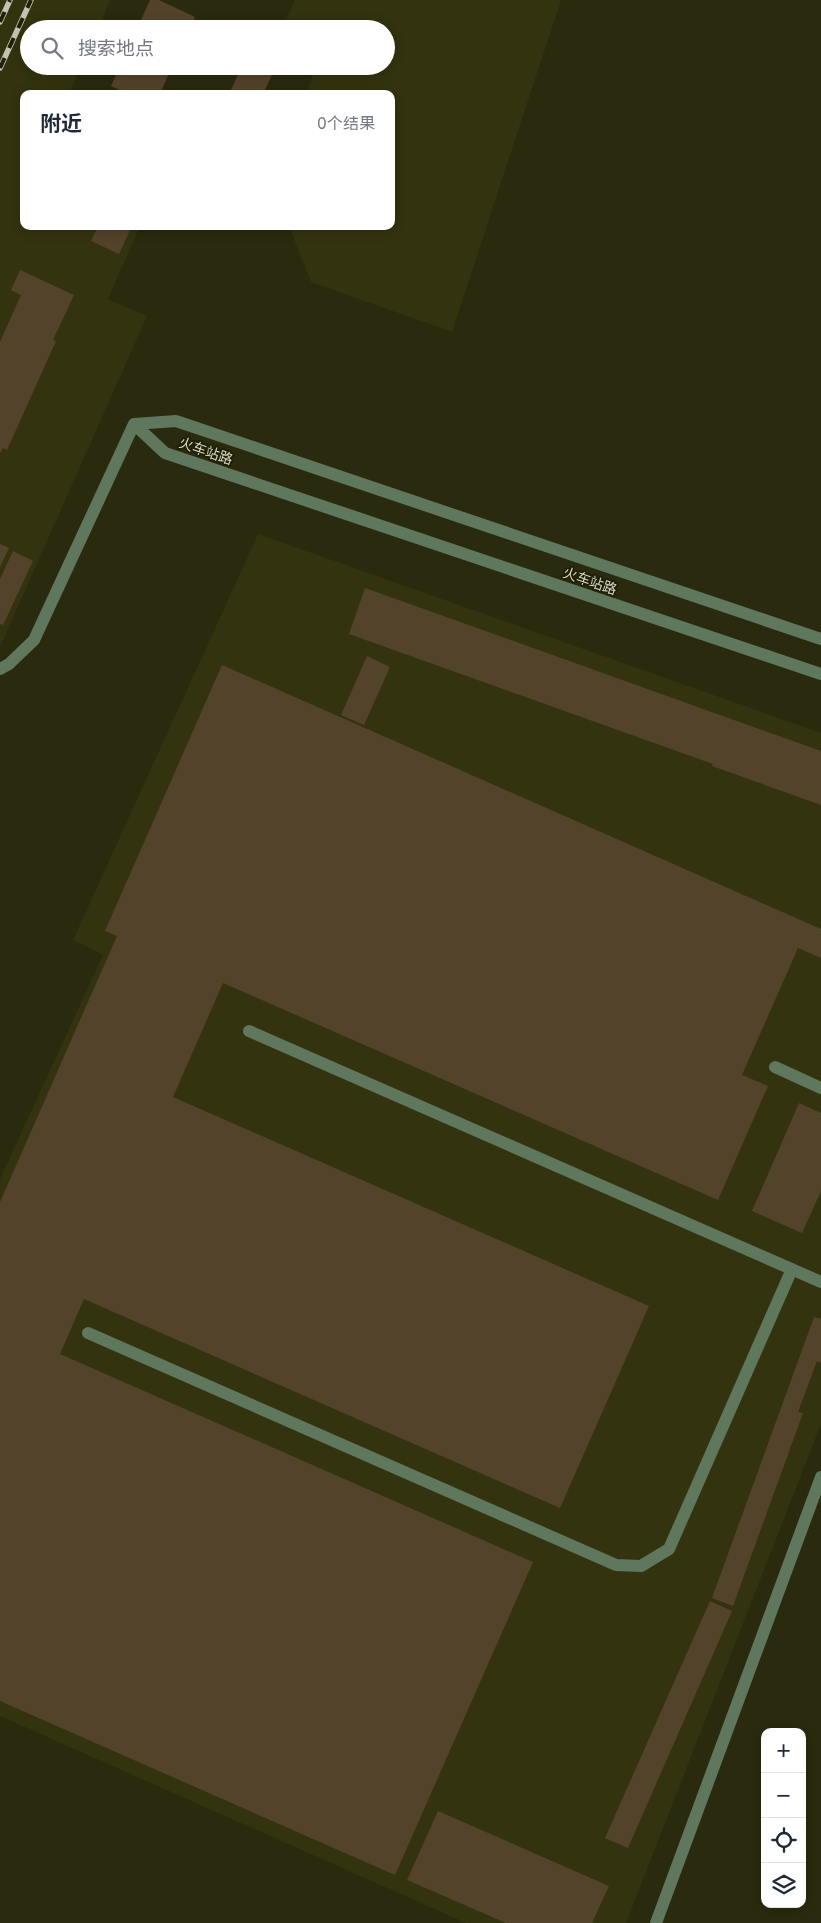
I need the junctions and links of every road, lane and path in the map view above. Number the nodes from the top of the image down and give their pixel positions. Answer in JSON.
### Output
{"nodes":[{"id":1,"x":134,"y":424,"type":"junction"},
{"id":2,"x":821,"y":639,"type":"edge"},
{"id":3,"x":0,"y":669,"type":"edge"},
{"id":4,"x":821,"y":674,"type":"edge"},
{"id":5,"x":249,"y":1031,"type":"dead end"},
{"id":6,"x":775,"y":1067,"type":"dead end"},
{"id":7,"x":821,"y":1088,"type":"edge"},
{"id":8,"x":792,"y":1269,"type":"junction"},
{"id":9,"x":821,"y":1282,"type":"edge"},
{"id":10,"x":88,"y":1333,"type":"dead end"},
{"id":11,"x":821,"y":1478,"type":"edge"},
{"id":12,"x":656,"y":1923,"type":"edge"}],
"edges":[{"from":1,"to":2,"type":"street","name":"火车站路"},
{"from":1,"to":3,"type":"street"},
{"from":1,"to":4,"type":"street","name":"火车站路"},
{"from":5,"to":8,"type":"street"},
{"from":6,"to":7,"type":"street"},
{"from":8,"to":9,"type":"street"},
{"from":8,"to":10,"type":"street"},
{"from":11,"to":12,"type":"street"}]}
